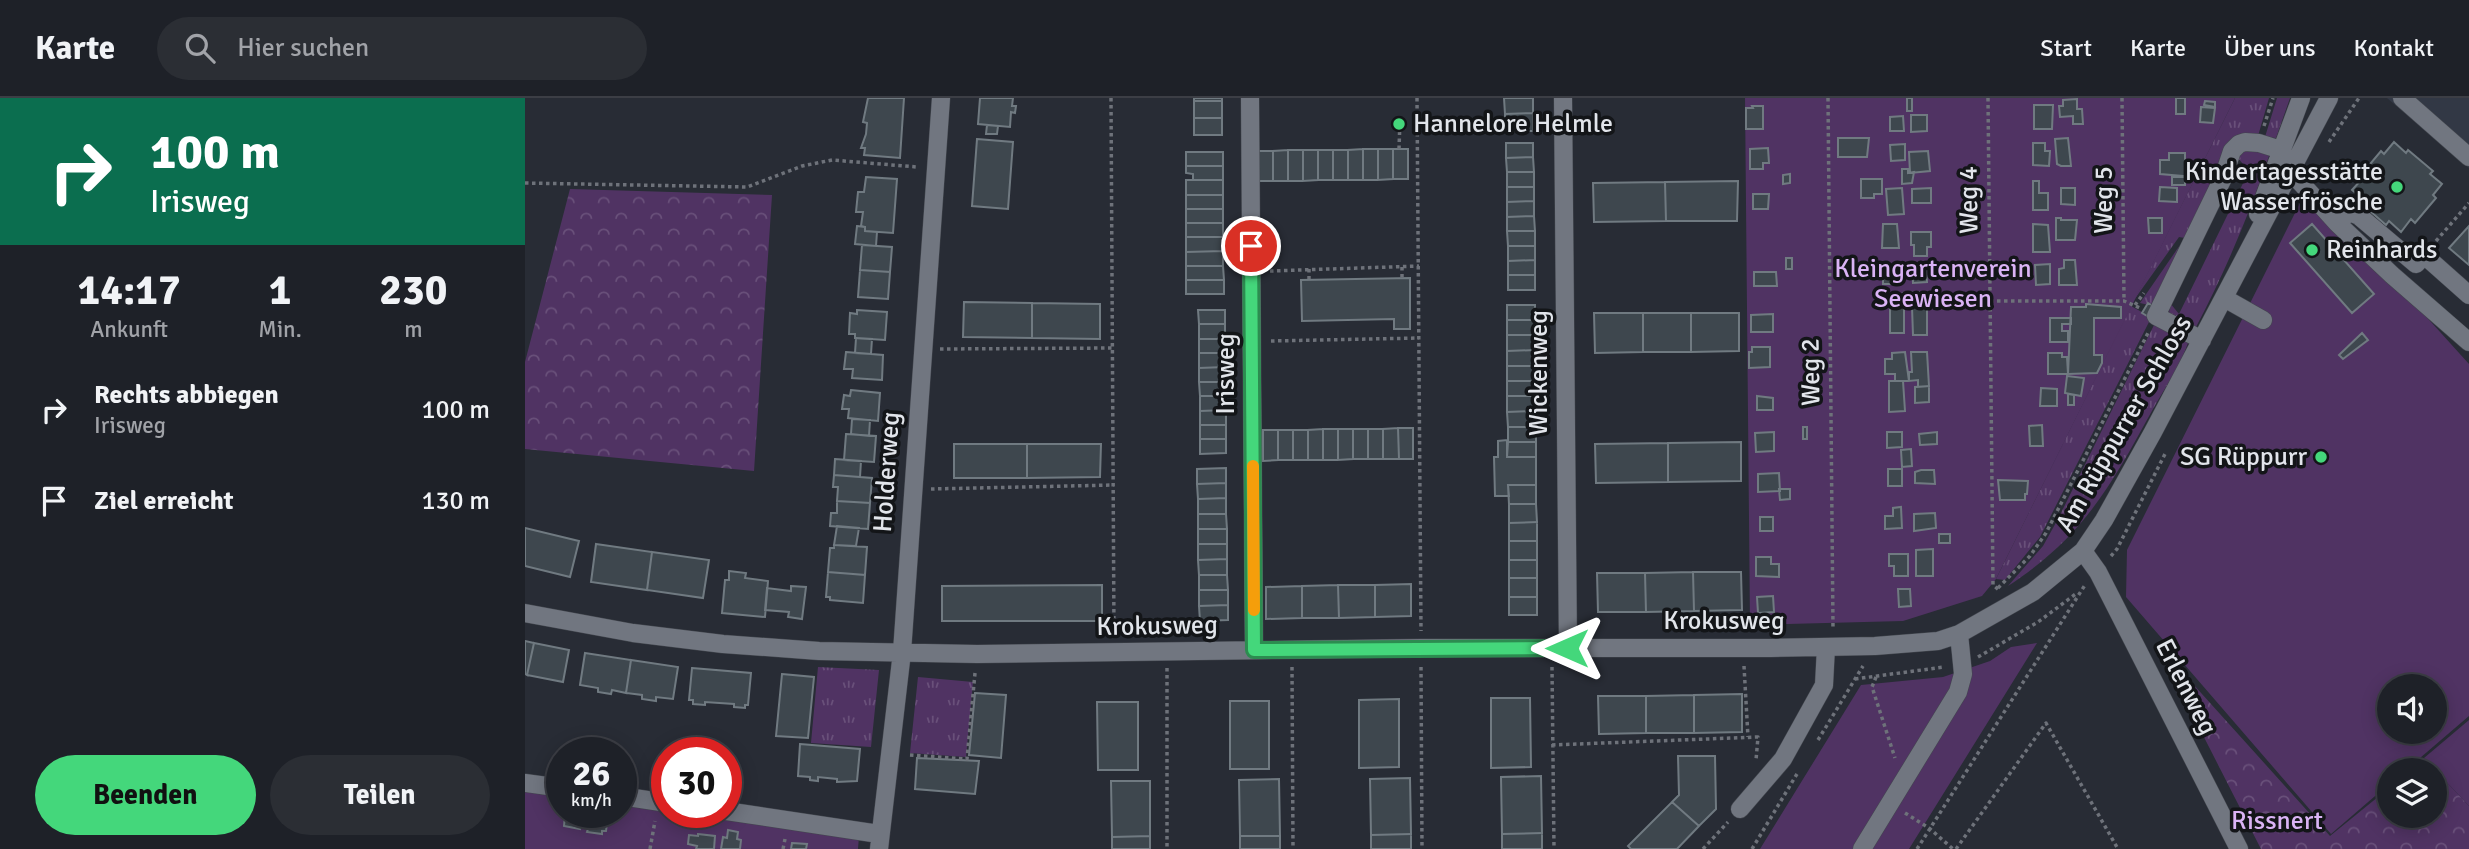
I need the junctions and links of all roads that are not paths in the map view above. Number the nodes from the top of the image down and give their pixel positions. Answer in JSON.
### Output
{"nodes":[{"id":1,"x":941,"y":98,"type":"edge"},
{"id":2,"x":1250,"y":98,"type":"edge"},
{"id":3,"x":1563,"y":98,"type":"edge"},
{"id":4,"x":2301,"y":98,"type":"edge"},
{"id":5,"x":2329,"y":98,"type":"edge"},
{"id":6,"x":2402,"y":98,"type":"edge"},
{"id":7,"x":2281,"y":150,"type":"junction"},
{"id":8,"x":2469,"y":157,"type":"edge"},
{"id":9,"x":2292,"y":169,"type":"junction"},
{"id":10,"x":2337,"y":223,"type":"junction"},
{"id":11,"x":2237,"y":273,"type":"junction"},
{"id":12,"x":2469,"y":295,"type":"edge"},
{"id":13,"x":2224,"y":298,"type":"junction"},
{"id":14,"x":2263,"y":320,"type":"dead end"},
{"id":15,"x":2202,"y":340,"type":"junction"},
{"id":16,"x":2469,"y":342,"type":"edge"},
{"id":17,"x":2083,"y":551,"type":"junction"},
{"id":18,"x":525,"y":613,"type":"edge"},
{"id":19,"x":1959,"y":634,"type":"junction"},
{"id":20,"x":1829,"y":647,"type":"junction"},
{"id":21,"x":1560,"y":648,"type":"junction"},
{"id":22,"x":1254,"y":650,"type":"junction"},
{"id":23,"x":902,"y":652,"type":"junction"},
{"id":24,"x":525,"y":783,"type":"edge"},
{"id":25,"x":546,"y":786,"type":"edge"},
{"id":26,"x":1740,"y":809,"type":"dead end"},
{"id":27,"x":742,"y":814,"type":"edge"},
{"id":28,"x":879,"y":841,"type":"edge"},
{"id":29,"x":1862,"y":849,"type":"edge"},
{"id":30,"x":2239,"y":849,"type":"edge"}],
"edges":[{"from":1,"to":23,"type":"street","name":"Holderweg"},
{"from":2,"to":22,"type":"street","name":"Irisweg"},
{"from":3,"to":21,"type":"street","name":"Wickenweg"},
{"from":4,"to":7,"type":"street","name":"Am Rüppurrer Schloss"},
{"from":5,"to":9,"type":"street","name":"Am Rüppurrer Schloss"},
{"from":6,"to":8,"type":"street"},
{"from":7,"to":9,"type":"street"},
{"from":7,"to":11,"type":"street","name":"Am Rüppurrer Schloss"},
{"from":7,"to":15,"type":"street"},
{"from":9,"to":10,"type":"street"},
{"from":9,"to":11,"type":"street","name":"Am Rüppurrer Schloss"},
{"from":10,"to":12,"type":"street"},
{"from":10,"to":16,"type":"street"},
{"from":11,"to":13,"type":"street","name":"Am Rüppurrer Schloss"},
{"from":13,"to":14,"type":"street"},
{"from":13,"to":15,"type":"street","name":"Am Rüppurrer Schloss"},
{"from":15,"to":17,"type":"street","name":"Am Rüppurrer Schloss"},
{"from":17,"to":19,"type":"street","name":"Am Rüppurrer Schloss"},
{"from":17,"to":30,"type":"street","name":"Erlenweg"},
{"from":18,"to":23,"type":"street","name":"Krokusweg"},
{"from":19,"to":20,"type":"street","name":"Krokusweg"},
{"from":19,"to":29,"type":"street"},
{"from":20,"to":21,"type":"street","name":"Krokusweg"},
{"from":20,"to":26,"type":"street"},
{"from":21,"to":22,"type":"street","name":"Krokusweg"},
{"from":22,"to":23,"type":"street","name":"Krokusweg"},
{"from":23,"to":28,"type":"street","name":"Holderweg"},
{"from":24,"to":25,"type":"street"},
{"from":27,"to":28,"type":"street"}]}
